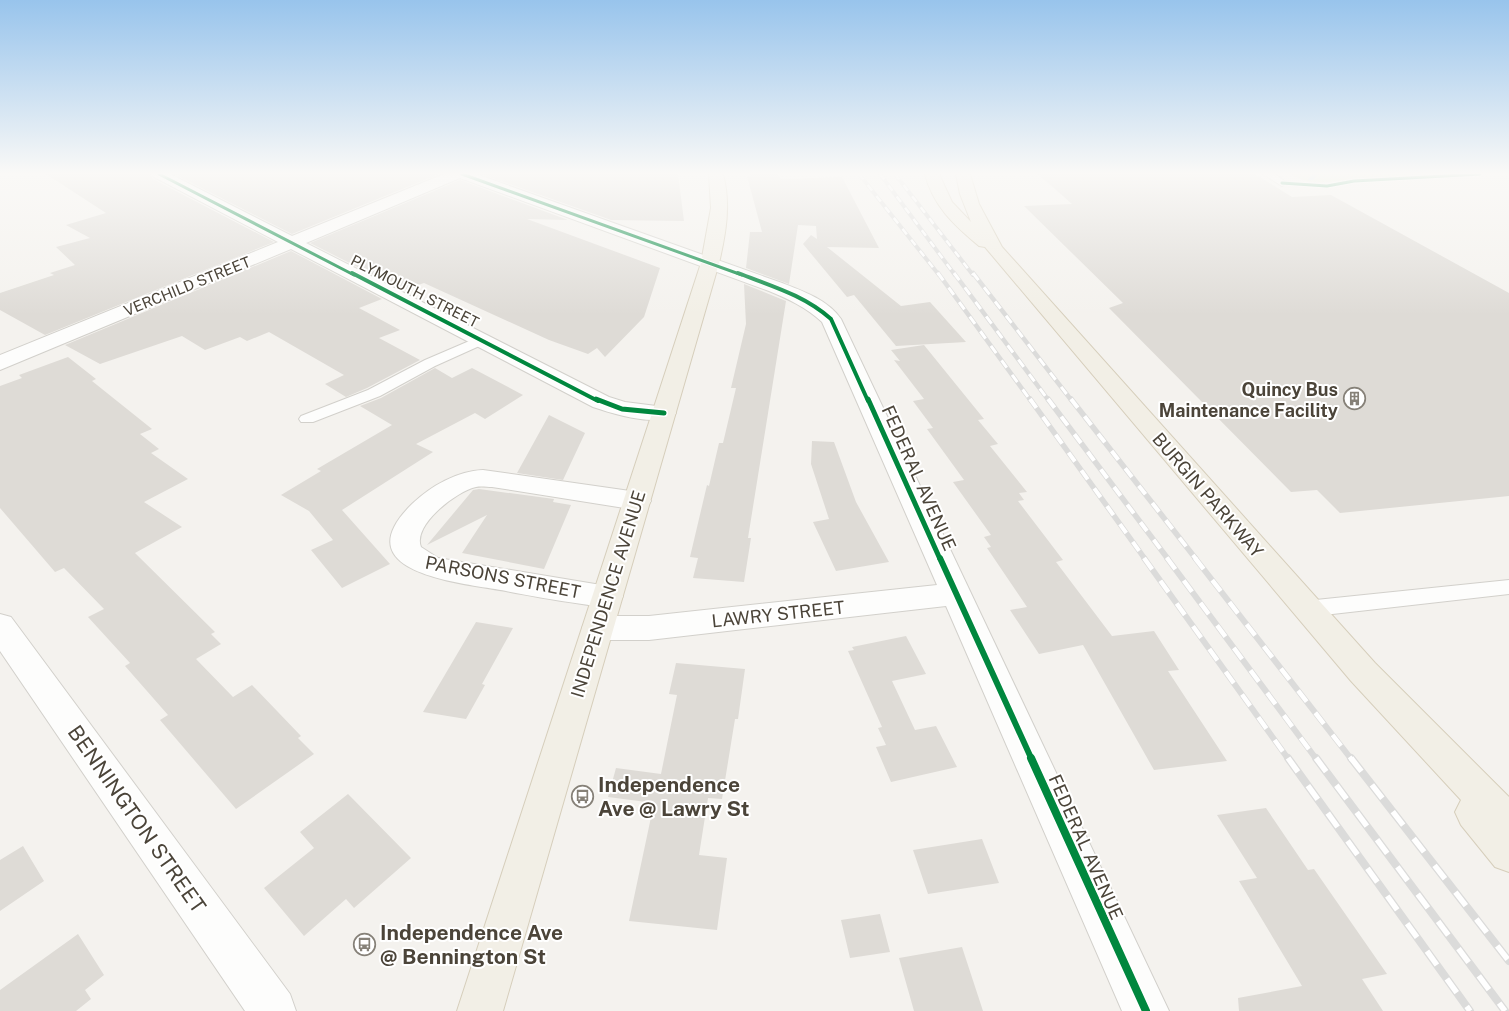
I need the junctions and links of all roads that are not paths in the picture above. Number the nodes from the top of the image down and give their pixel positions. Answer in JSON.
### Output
{"nodes":[{"id":1,"x":252,"y":221,"type":"edge"},
{"id":2,"x":343,"y":221,"type":"edge"},
{"id":3,"x":593,"y":221,"type":"edge"},
{"id":4,"x":717,"y":221,"type":"edge"},
{"id":5,"x":959,"y":221,"type":"edge"},
{"id":6,"x":979,"y":221,"type":"edge"},
{"id":7,"x":293,"y":242,"type":"junction"},
{"id":8,"x":995,"y":250,"type":"junction"},
{"id":9,"x":710,"y":263,"type":"junction"},
{"id":10,"x":481,"y":340,"type":"junction"},
{"id":11,"x":0,"y":362,"type":"edge"},
{"id":12,"x":664,"y":413,"type":"junction"},
{"id":13,"x":307,"y":418,"type":"dead end"},
{"id":14,"x":637,"y":501,"type":"junction"},
{"id":15,"x":1509,"y":587,"type":"edge"},
{"id":16,"x":957,"y":594,"type":"junction"},
{"id":17,"x":608,"y":596,"type":"junction"},
{"id":18,"x":1306,"y":609,"type":"junction"},
{"id":19,"x":0,"y":626,"type":"edge"},
{"id":20,"x":598,"y":628,"type":"junction"},
{"id":21,"x":1363,"y":672,"type":"junction"},
{"id":22,"x":1509,"y":824,"type":"edge"},
{"id":23,"x":1509,"y":853,"type":"edge"},
{"id":24,"x":273,"y":1011,"type":"edge"},
{"id":25,"x":480,"y":1011,"type":"edge"},
{"id":26,"x":1146,"y":1011,"type":"edge"}],
"edges":[{"from":1,"to":7,"type":"street","name":"PLYMOUTH STREET"},
{"from":2,"to":7,"type":"street","name":"VERCHILD STREET"},
{"from":3,"to":9,"type":"street","name":"FEDERAL AVENUE"},
{"from":4,"to":9,"type":"main road","name":"INDEPENDENCE AVENUE"},
{"from":5,"to":8,"type":"main road","name":"BURGIN PARKWAY"},
{"from":6,"to":8,"type":"main road","name":"BURGIN PARKWAY"},
{"from":7,"to":10,"type":"street","name":"PLYMOUTH STREET"},
{"from":7,"to":11,"type":"street","name":"VERCHILD STREET"},
{"from":8,"to":18,"type":"main road","name":"BURGIN PARKWAY"},
{"from":9,"to":12,"type":"main road","name":"INDEPENDENCE AVENUE"},
{"from":9,"to":16,"type":"street","name":"FEDERAL AVENUE"},
{"from":10,"to":12,"type":"street","name":"PLYMOUTH STREET"},
{"from":10,"to":13,"type":"lane"},
{"from":12,"to":14,"type":"main road","name":"INDEPENDENCE AVENUE"},
{"from":14,"to":17,"type":"main road","name":"INDEPENDENCE AVENUE"},
{"from":14,"to":17,"type":"street","name":"PARSONS STREET"},
{"from":15,"to":18,"type":"lane"},
{"from":16,"to":20,"type":"street","name":"LAWRY STREET"},
{"from":16,"to":26,"type":"street","name":"FEDERAL AVENUE"},
{"from":17,"to":20,"type":"main road","name":"INDEPENDENCE AVENUE"},
{"from":18,"to":21,"type":"main road","name":"BURGIN PARKWAY"},
{"from":19,"to":24,"type":"street","name":"BENNINGTON STREET"},
{"from":20,"to":25,"type":"main road","name":"INDEPENDENCE AVENUE"},
{"from":21,"to":22,"type":"main road","name":"BURGIN PARKWAY"},
{"from":21,"to":23,"type":"main road","name":"BURGIN PARKWAY"}]}
